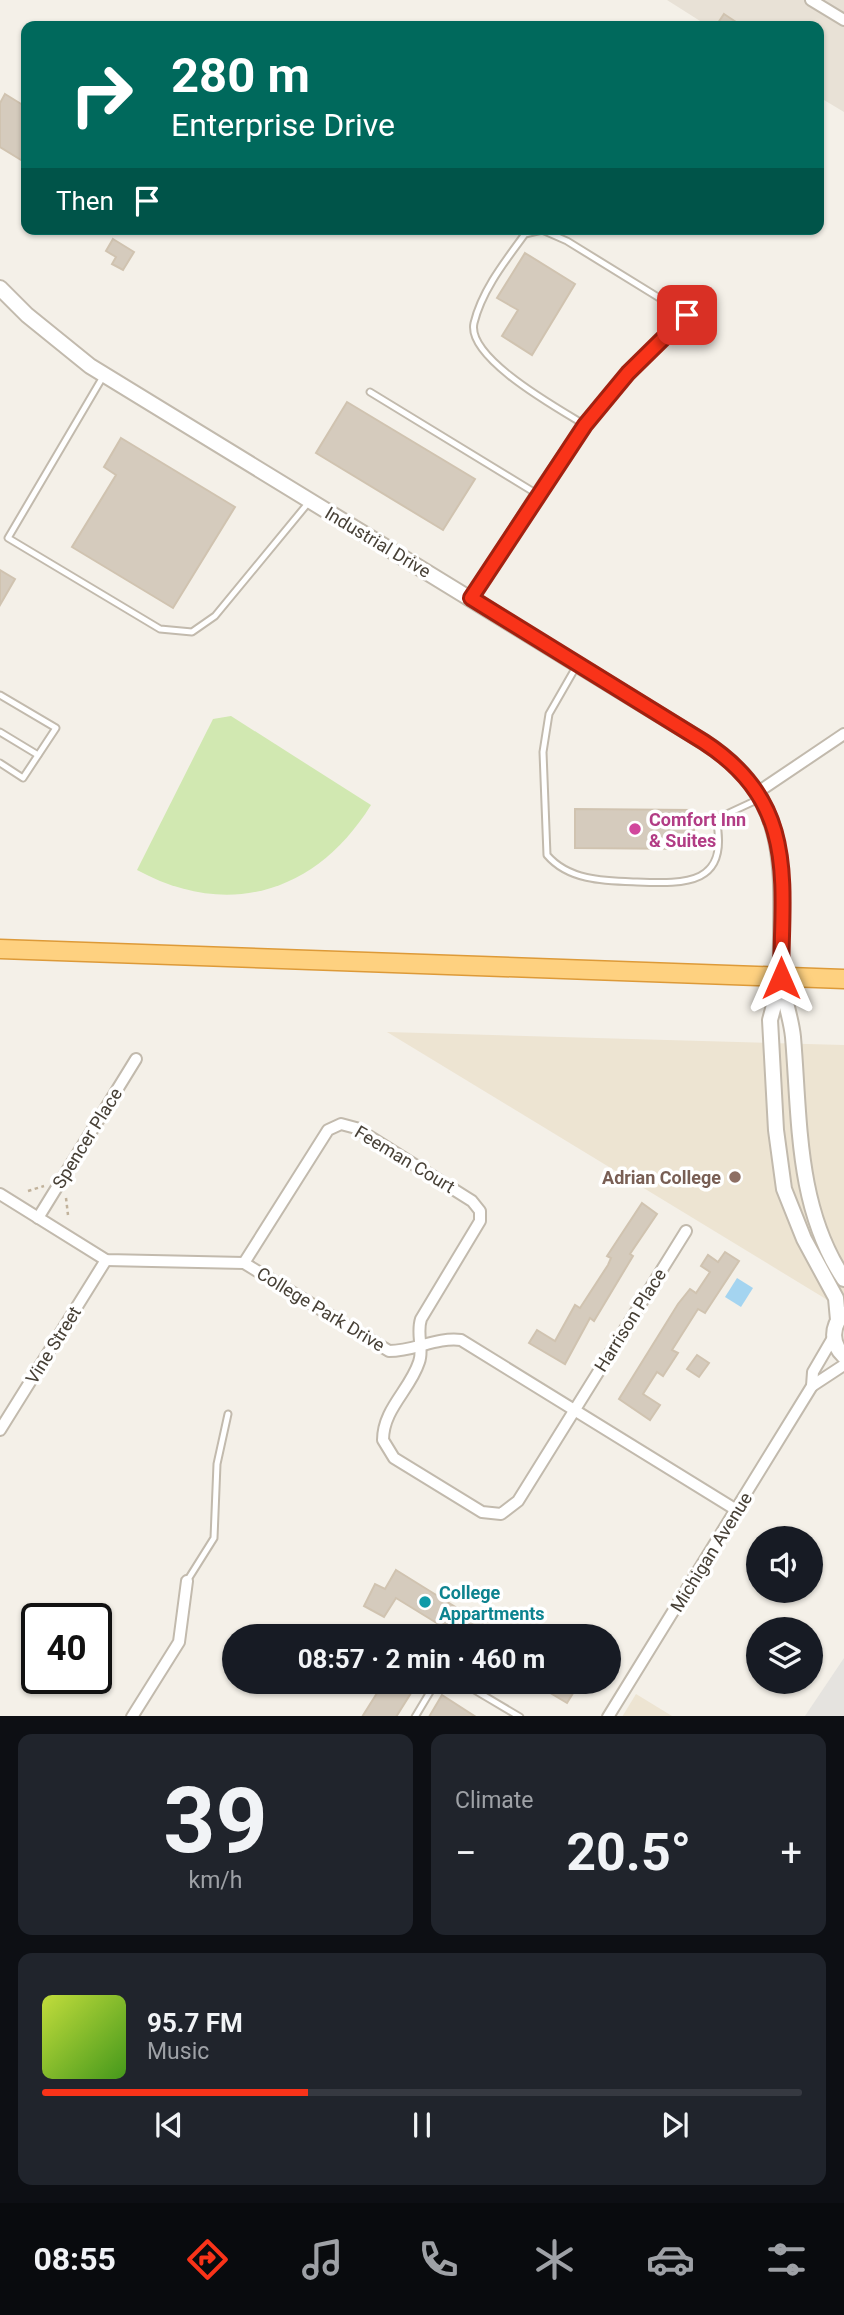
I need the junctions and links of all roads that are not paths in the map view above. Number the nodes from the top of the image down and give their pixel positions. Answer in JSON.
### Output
{"nodes":[{"id":1,"x":811,"y":0,"type":"edge"},
{"id":2,"x":844,"y":20,"type":"edge"},
{"id":3,"x":524,"y":235,"type":"edge"},
{"id":4,"x":553,"y":235,"type":"edge"},
{"id":5,"x":0,"y":288,"type":"edge"},
{"id":6,"x":699,"y":303,"type":"dead end"},
{"id":7,"x":687,"y":315,"type":"junction"},
{"id":8,"x":104,"y":375,"type":"junction"},
{"id":9,"x":370,"y":392,"type":"dead end"},
{"id":10,"x":585,"y":425,"type":"junction"},
{"id":11,"x":537,"y":495,"type":"junction"},
{"id":12,"x":310,"y":501,"type":"junction"},
{"id":13,"x":471,"y":598,"type":"junction"},
{"id":14,"x":578,"y":665,"type":"junction"},
{"id":15,"x":0,"y":695,"type":"edge"},
{"id":16,"x":0,"y":732,"type":"edge"},
{"id":17,"x":844,"y":734,"type":"edge"},
{"id":18,"x":38,"y":755,"type":"junction"},
{"id":19,"x":0,"y":764,"type":"edge"},
{"id":20,"x":759,"y":795,"type":"junction"},
{"id":21,"x":0,"y":949,"type":"edge"},
{"id":22,"x":781,"y":978,"type":"junction"},
{"id":23,"x":844,"y":979,"type":"edge"},
{"id":24,"x":136,"y":1059,"type":"dead end"},
{"id":25,"x":0,"y":1194,"type":"edge"},
{"id":26,"x":38,"y":1218,"type":"junction"},
{"id":27,"x":686,"y":1231,"type":"dead end"},
{"id":28,"x":106,"y":1260,"type":"junction"},
{"id":29,"x":244,"y":1262,"type":"junction"},
{"id":30,"x":844,"y":1279,"type":"edge"},
{"id":31,"x":841,"y":1317,"type":"edge"},
{"id":32,"x":834,"y":1336,"type":"junction"},
{"id":33,"x":419,"y":1347,"type":"junction"},
{"id":34,"x":844,"y":1356,"type":"edge"},
{"id":35,"x":844,"y":1365,"type":"edge"},
{"id":36,"x":812,"y":1386,"type":"junction"},
{"id":37,"x":574,"y":1410,"type":"junction"},
{"id":38,"x":228,"y":1414,"type":"dead end"},
{"id":39,"x":0,"y":1430,"type":"edge"},
{"id":40,"x":738,"y":1511,"type":"junction"},
{"id":41,"x":187,"y":1581,"type":"joint"},
{"id":42,"x":429,"y":1694,"type":"edge"},
{"id":43,"x":481,"y":1694,"type":"edge"},
{"id":44,"x":133,"y":1716,"type":"edge"},
{"id":45,"x":416,"y":1716,"type":"edge"},
{"id":46,"x":518,"y":1716,"type":"edge"},
{"id":47,"x":609,"y":1716,"type":"edge"}],
"edges":[{"from":1,"to":2,"type":"street"},
{"from":3,"to":10,"type":"lane"},
{"from":4,"to":7,"type":"lane"},
{"from":5,"to":8,"type":"street","name":"Industrial Drive"},
{"from":6,"to":7,"type":"street"},
{"from":7,"to":10,"type":"street"},
{"from":8,"to":12,"type":"street","name":"Industrial Drive"},
{"from":8,"to":12,"type":"lane"},
{"from":9,"to":11,"type":"lane"},
{"from":10,"to":11,"type":"street"},
{"from":11,"to":13,"type":"street"},
{"from":12,"to":13,"type":"street","name":"Industrial Drive"},
{"from":13,"to":14,"type":"street","name":"Industrial Drive"},
{"from":14,"to":20,"type":"street","name":"Industrial Drive"},
{"from":14,"to":20,"type":"lane"},
{"from":15,"to":18,"type":"lane"},
{"from":16,"to":18,"type":"lane"},
{"from":17,"to":20,"type":"street"},
{"from":18,"to":19,"type":"lane"},
{"from":20,"to":22,"type":"street","name":"Industrial Drive"},
{"from":21,"to":22,"type":"highway"},
{"from":22,"to":23,"type":"highway"},
{"from":22,"to":30,"type":"street"},
{"from":22,"to":31,"type":"street"},
{"from":24,"to":26,"type":"street","name":"Spencer Place"},
{"from":25,"to":26,"type":"street"},
{"from":26,"to":28,"type":"street"},
{"from":27,"to":37,"type":"street","name":"Harrison Place"},
{"from":28,"to":29,"type":"street","name":"College Park Drive"},
{"from":28,"to":39,"type":"street","name":"Vine Street"},
{"from":29,"to":33,"type":"street","name":"College Park Drive"},
{"from":29,"to":33,"type":"street","name":"Feeman Court"},
{"from":31,"to":32,"type":"street"},
{"from":32,"to":34,"type":"street"},
{"from":32,"to":36,"type":"street","name":"Michigan Avenue"},
{"from":33,"to":37,"type":"street","name":"College Park Drive"},
{"from":33,"to":37,"type":"street","name":"Harrison Place"},
{"from":35,"to":36,"type":"street","name":"Michigan Avenue"},
{"from":36,"to":40,"type":"street","name":"Michigan Avenue"},
{"from":37,"to":40,"type":"street","name":"College Park Drive"},
{"from":38,"to":41,"type":"lane"},
{"from":40,"to":47,"type":"street","name":"Michigan Avenue"},
{"from":41,"to":44,"type":"street"},
{"from":42,"to":45,"type":"lane"},
{"from":43,"to":46,"type":"lane"}]}
